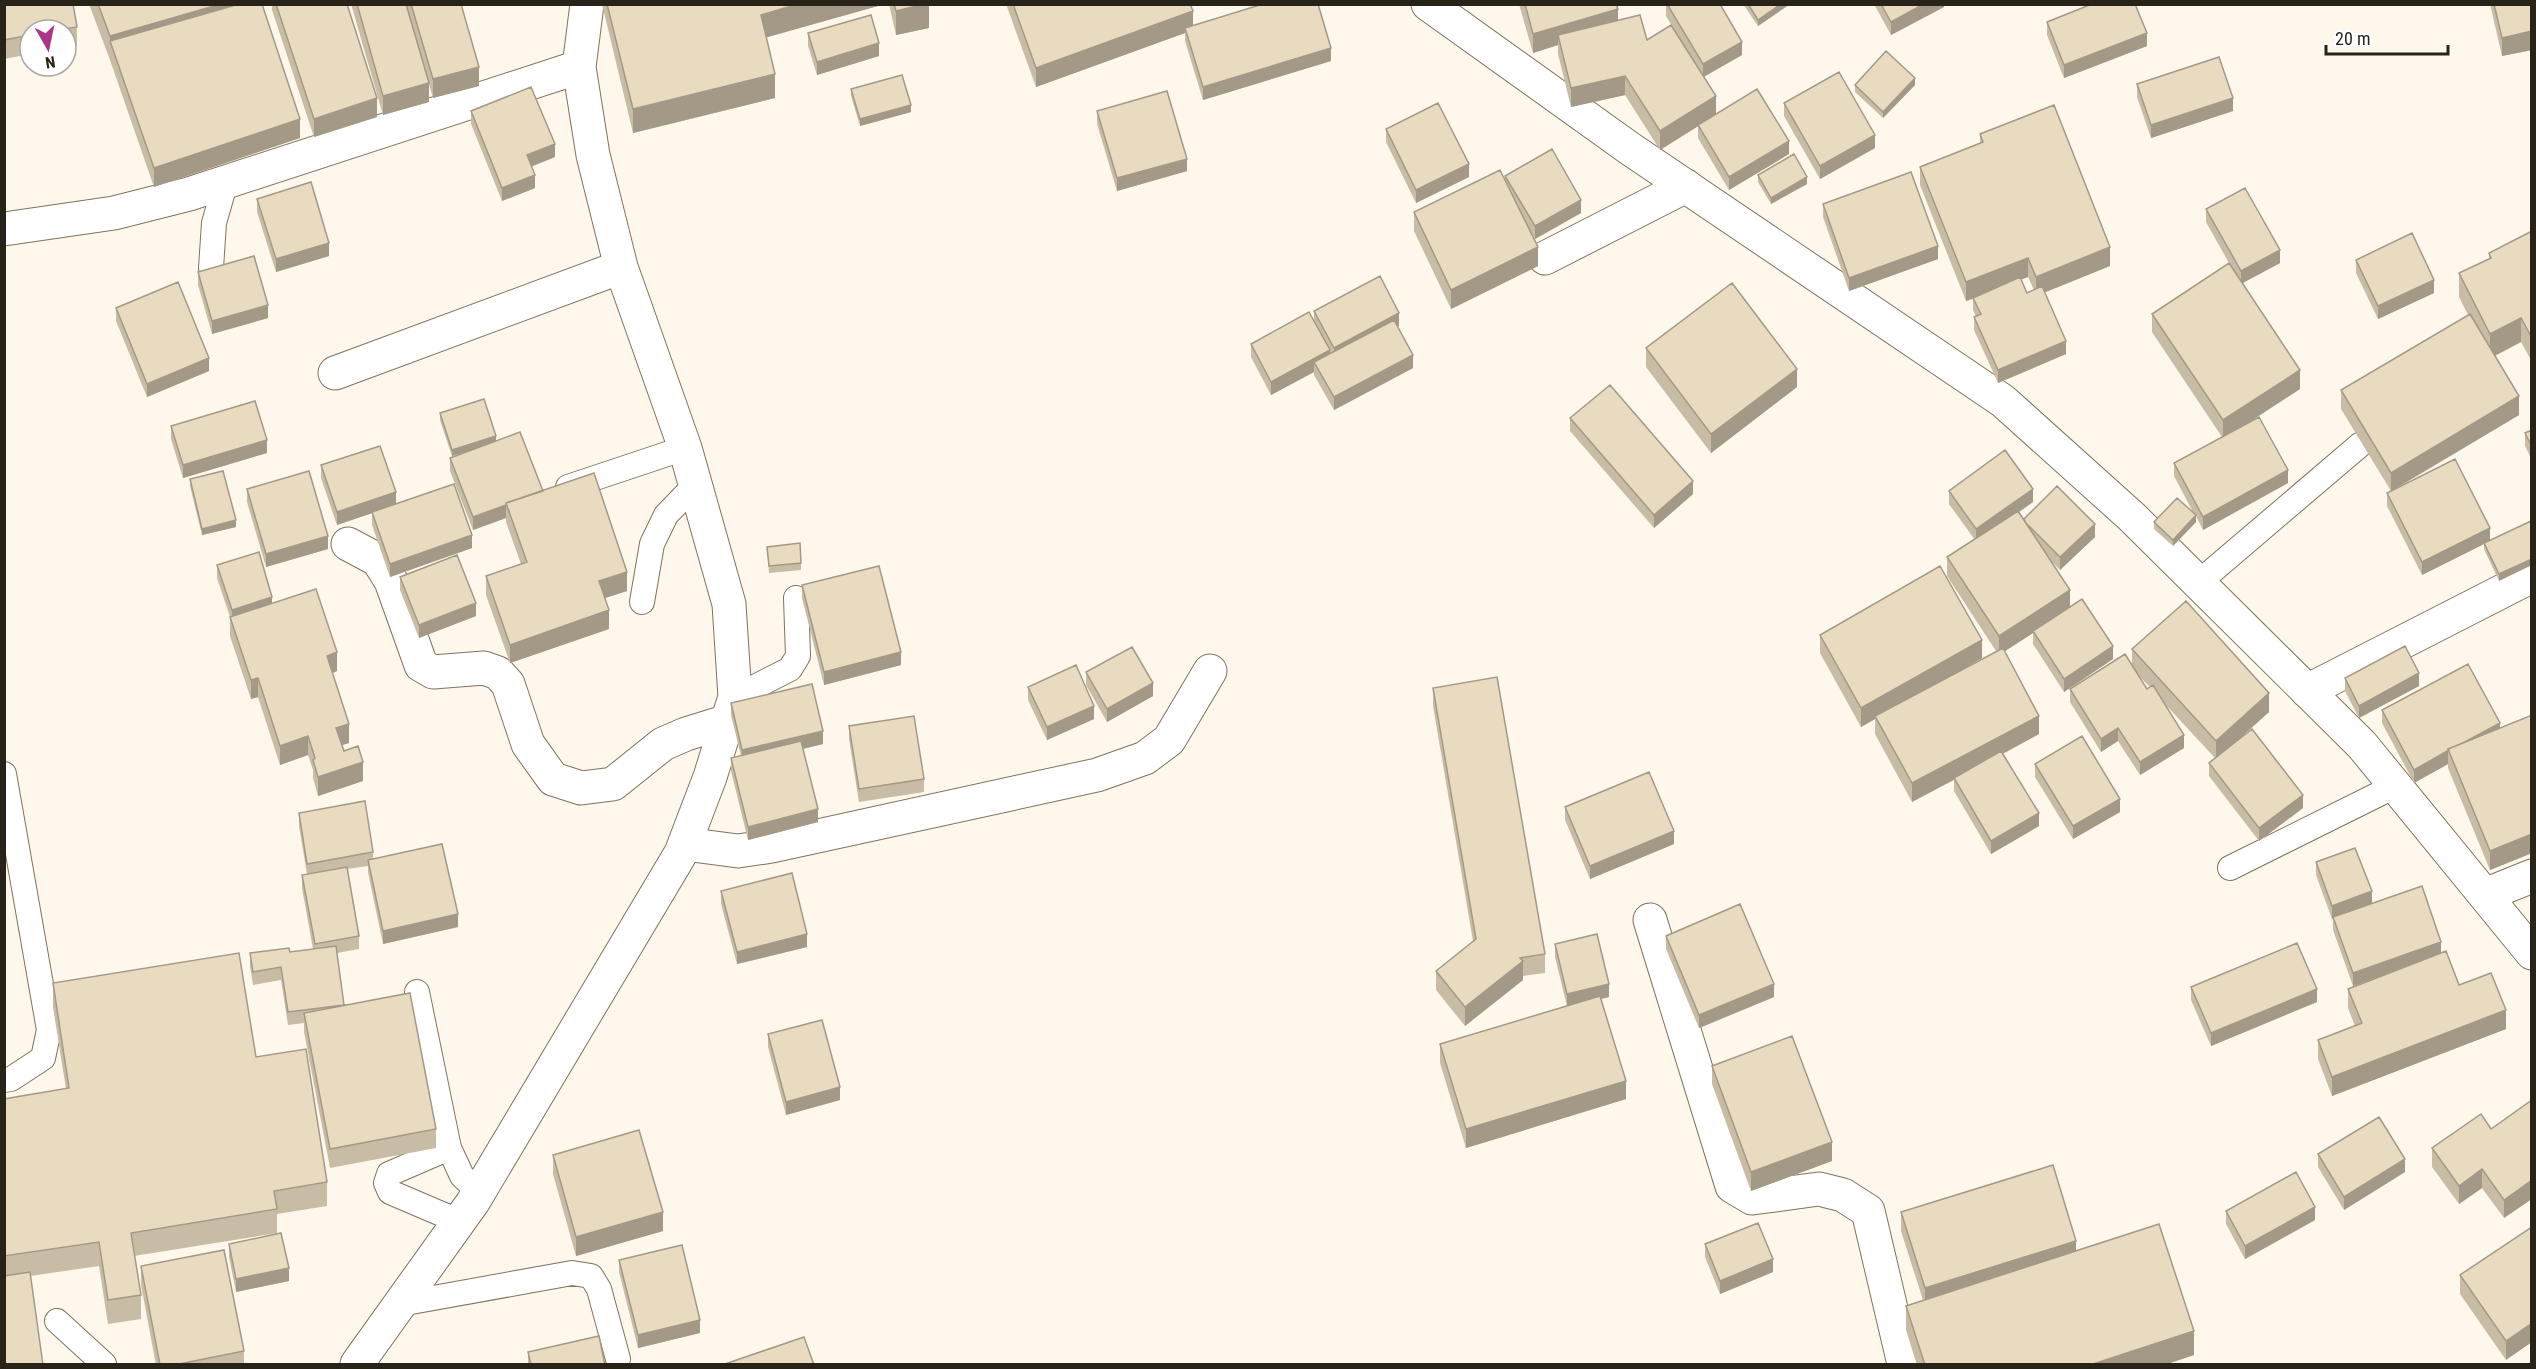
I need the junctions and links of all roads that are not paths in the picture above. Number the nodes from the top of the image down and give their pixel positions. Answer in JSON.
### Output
{"nodes":[{"id":1,"x":586,"y":4,"type":"edge"},
{"id":2,"x":1428,"y":4,"type":"edge"},
{"id":3,"x":579,"y":67,"type":"junction"},
{"id":4,"x":226,"y":181,"type":"junction"},
{"id":5,"x":1686,"y":186,"type":"junction"},
{"id":6,"x":4,"y":230,"type":"edge"},
{"id":7,"x":1545,"y":258,"type":"dead end"},
{"id":8,"x":621,"y":267,"type":"junction"},
{"id":9,"x":211,"y":268,"type":"edge"},
{"id":10,"x":335,"y":373,"type":"dead end"},
{"id":11,"x":2361,"y":444,"type":"edge"},
{"id":12,"x":685,"y":448,"type":"junction"},
{"id":13,"x":696,"y":484,"type":"junction"},
{"id":14,"x":568,"y":487,"type":"edge"},
{"id":15,"x":348,"y":544,"type":"dead end"},
{"id":16,"x":2532,"y":576,"type":"edge"},
{"id":17,"x":2198,"y":583,"type":"junction"},
{"id":18,"x":796,"y":598,"type":"dead end"},
{"id":19,"x":642,"y":602,"type":"dead end"},
{"id":20,"x":1210,"y":671,"type":"dead end"},
{"id":21,"x":2307,"y":691,"type":"junction"},
{"id":22,"x":731,"y":709,"type":"junction"},
{"id":23,"x":4,"y":774,"type":"edge"},
{"id":24,"x":2395,"y":786,"type":"junction"},
{"id":25,"x":685,"y":844,"type":"junction"},
{"id":26,"x":2230,"y":868,"type":"dead end"},
{"id":27,"x":2532,"y":876,"type":"edge"},
{"id":28,"x":2485,"y":895,"type":"junction"},
{"id":29,"x":1650,"y":920,"type":"dead end"},
{"id":30,"x":2532,"y":952,"type":"edge"},
{"id":31,"x":417,"y":992,"type":"dead end"},
{"id":32,"x":4,"y":1080,"type":"edge"},
{"id":33,"x":449,"y":1148,"type":"junction"},
{"id":34,"x":478,"y":1191,"type":"junction"},
{"id":35,"x":458,"y":1221,"type":"junction"},
{"id":36,"x":400,"y":1304,"type":"junction"},
{"id":37,"x":57,"y":1321,"type":"dead end"},
{"id":38,"x":618,"y":1359,"type":"dead end"},
{"id":39,"x":104,"y":1365,"type":"edge"},
{"id":40,"x":357,"y":1365,"type":"edge"},
{"id":41,"x":1904,"y":1365,"type":"edge"}],
"edges":[{"from":1,"to":3,"type":"street"},
{"from":2,"to":5,"type":"street"},
{"from":3,"to":4,"type":"street"},
{"from":3,"to":8,"type":"street"},
{"from":4,"to":6,"type":"street"},
{"from":4,"to":9,"type":"lane"},
{"from":5,"to":7,"type":"street"},
{"from":5,"to":17,"type":"street"},
{"from":8,"to":10,"type":"street"},
{"from":8,"to":12,"type":"street"},
{"from":11,"to":17,"type":"lane"},
{"from":12,"to":13,"type":"street"},
{"from":12,"to":14,"type":"lane"},
{"from":13,"to":19,"type":"lane"},
{"from":13,"to":22,"type":"street"},
{"from":15,"to":22,"type":"street"},
{"from":16,"to":21,"type":"street"},
{"from":17,"to":21,"type":"street"},
{"from":18,"to":22,"type":"lane"},
{"from":20,"to":25,"type":"street"},
{"from":21,"to":24,"type":"street"},
{"from":22,"to":25,"type":"street"},
{"from":23,"to":32,"type":"lane"},
{"from":24,"to":26,"type":"lane"},
{"from":24,"to":28,"type":"street"},
{"from":25,"to":34,"type":"street"},
{"from":27,"to":28,"type":"street"},
{"from":28,"to":30,"type":"street"},
{"from":29,"to":41,"type":"street"},
{"from":31,"to":33,"type":"lane"},
{"from":33,"to":34,"type":"lane"},
{"from":33,"to":35,"type":"lane"},
{"from":34,"to":35,"type":"street"},
{"from":35,"to":36,"type":"street"},
{"from":36,"to":38,"type":"lane"},
{"from":36,"to":40,"type":"street"},
{"from":37,"to":39,"type":"lane"}]}
